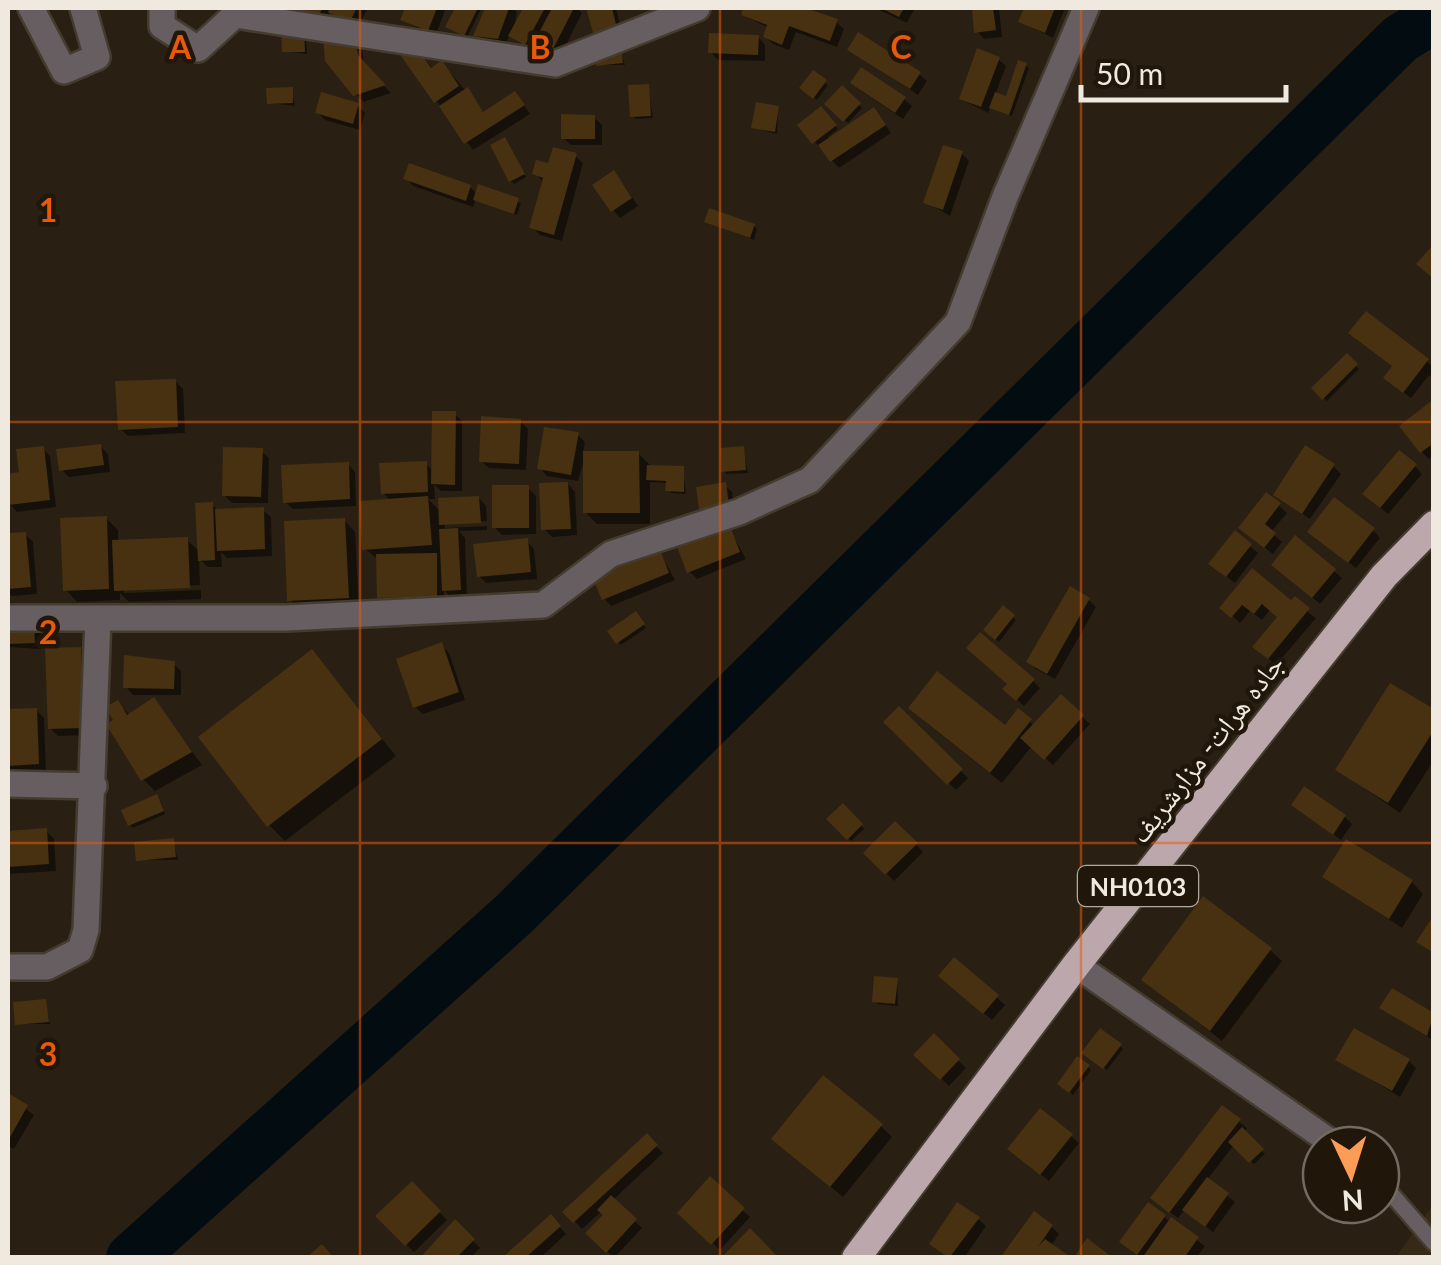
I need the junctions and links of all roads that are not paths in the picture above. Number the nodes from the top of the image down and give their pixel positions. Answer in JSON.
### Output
{"nodes":[{"id":1,"x":31,"y":8,"type":"edge"},
{"id":2,"x":83,"y":8,"type":"edge"},
{"id":3,"x":162,"y":8,"type":"edge"},
{"id":4,"x":697,"y":8,"type":"edge"},
{"id":5,"x":1086,"y":8,"type":"edge"},
{"id":6,"x":1434,"y":525,"type":"edge"},
{"id":7,"x":8,"y":618,"type":"edge"},
{"id":8,"x":98,"y":618,"type":"junction"},
{"id":9,"x":8,"y":784,"type":"edge"},
{"id":10,"x":94,"y":786,"type":"junction"},
{"id":11,"x":1076,"y":964,"type":"junction"},
{"id":12,"x":8,"y":967,"type":"edge"},
{"id":13,"x":1305,"y":1125,"type":"edge"},
{"id":14,"x":1401,"y":1205,"type":"edge"},
{"id":15,"x":1434,"y":1243,"type":"edge"},
{"id":16,"x":856,"y":1258,"type":"edge"}],
"edges":[{"from":1,"to":2,"type":"street"},
{"from":3,"to":4,"type":"street"},
{"from":5,"to":8,"type":"street"},
{"from":6,"to":11,"type":"highway","name":"جاده هرات- مزارشریف","number":"NH0103"},
{"from":7,"to":8,"type":"street"},
{"from":8,"to":10,"type":"street"},
{"from":9,"to":10,"type":"street"},
{"from":10,"to":12,"type":"street"},
{"from":11,"to":13,"type":"street"},
{"from":11,"to":16,"type":"highway","name":"جاده هرات- مزارشریف","number":"NH0103"},
{"from":14,"to":15,"type":"lane"}]}
